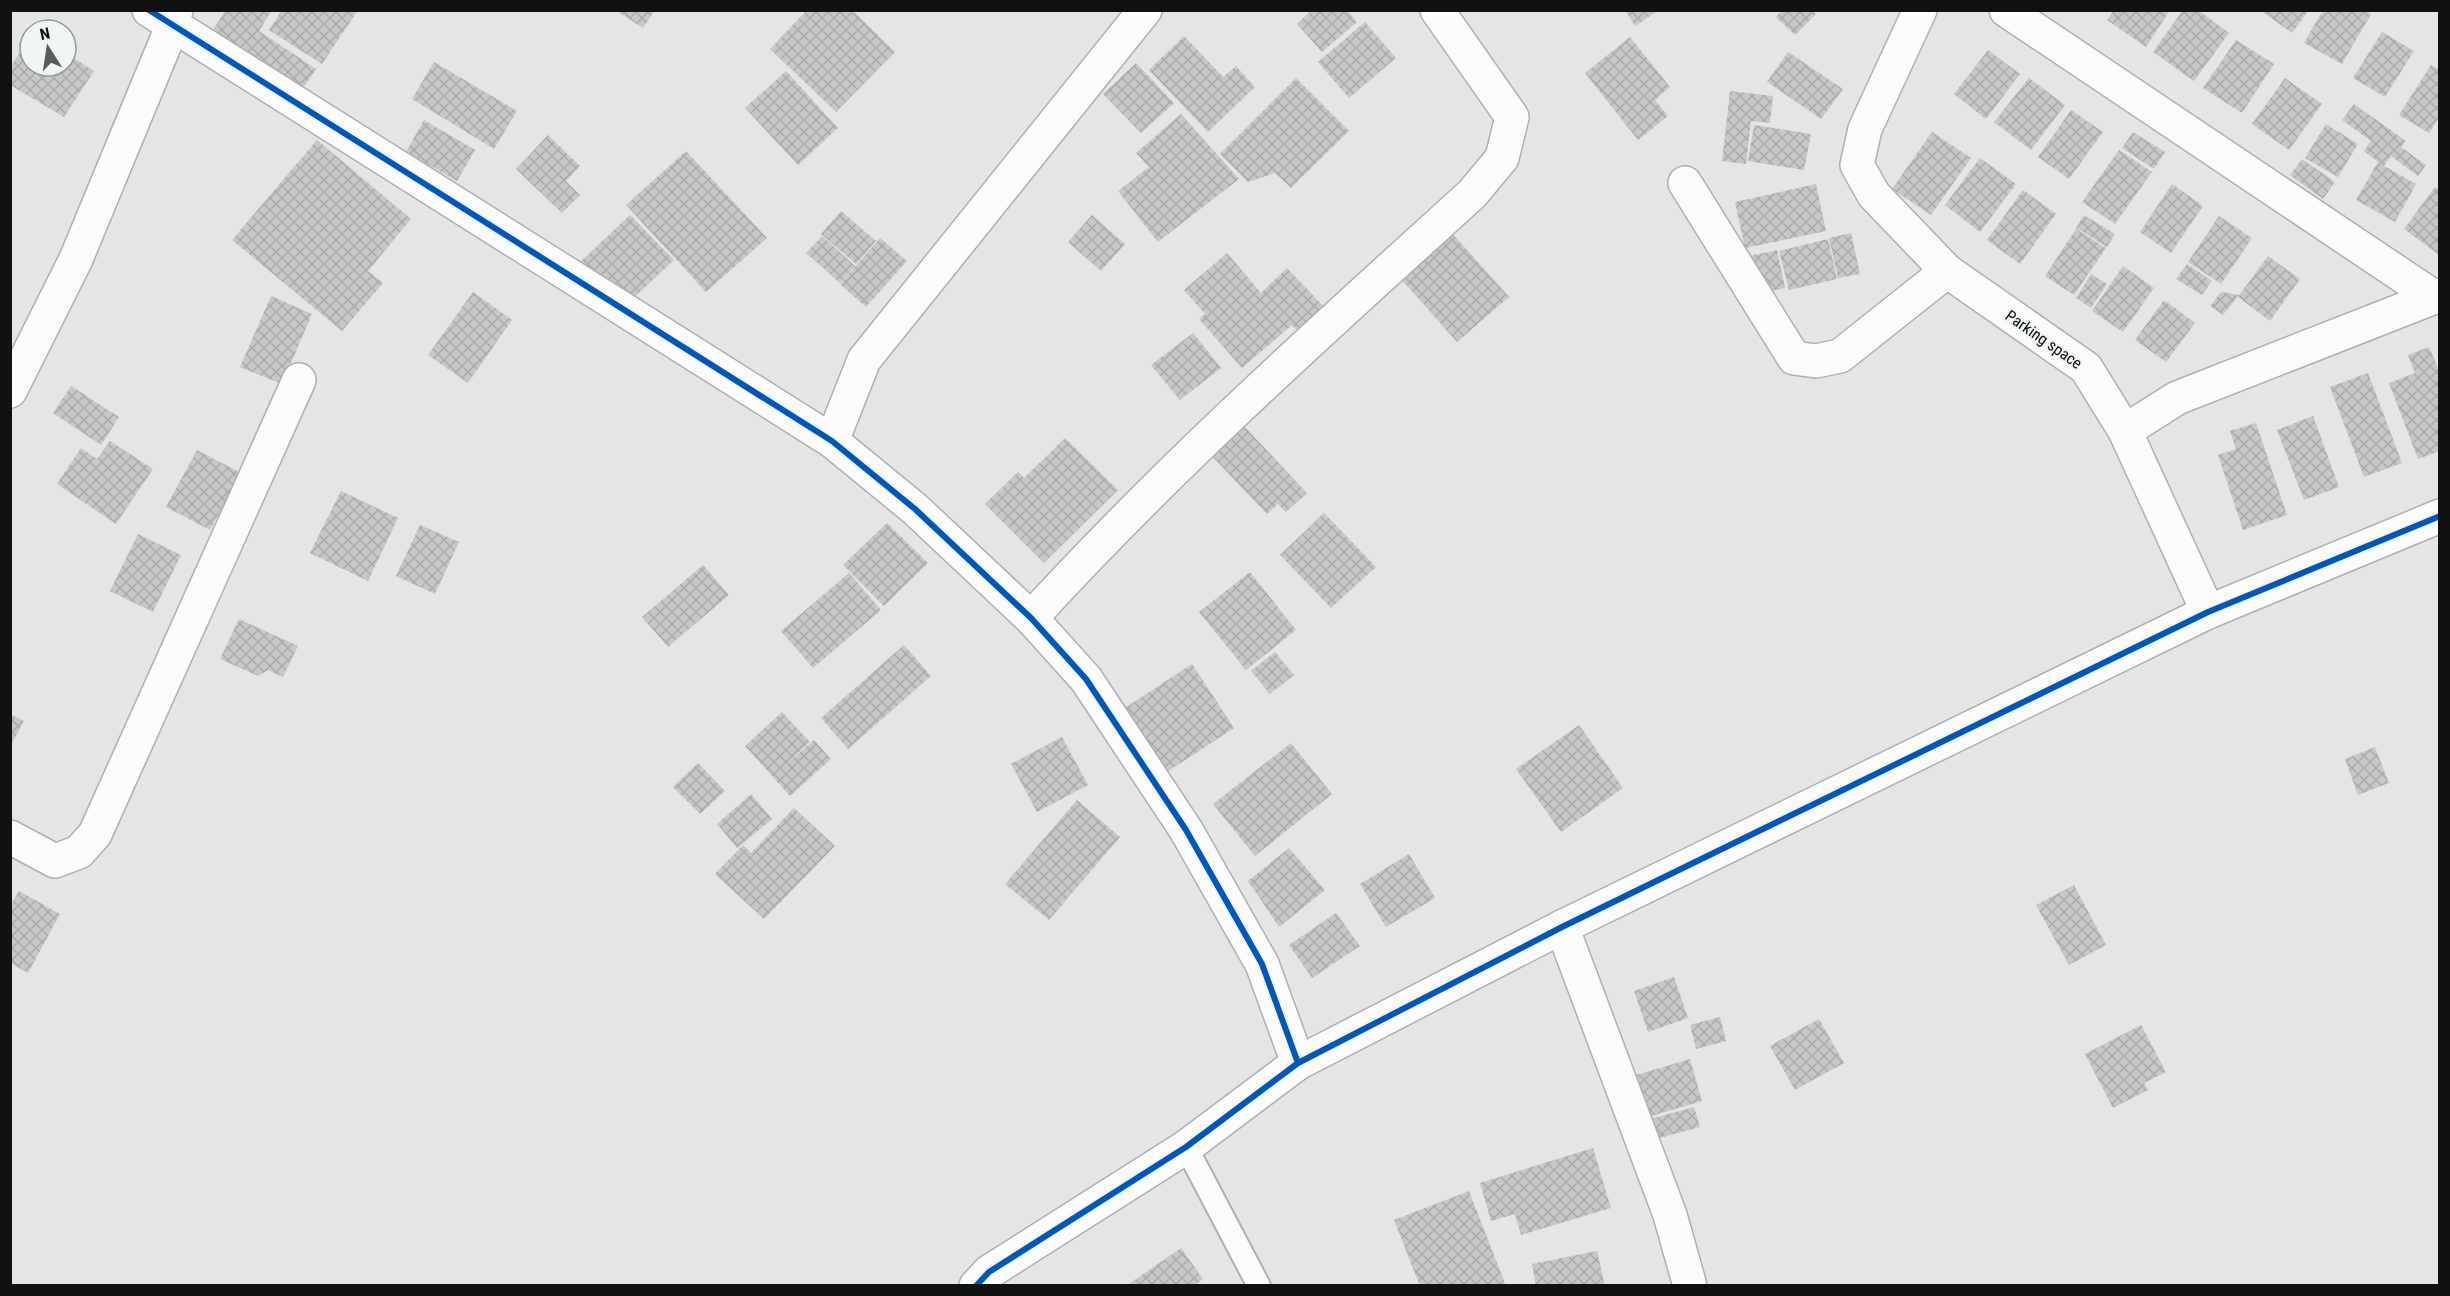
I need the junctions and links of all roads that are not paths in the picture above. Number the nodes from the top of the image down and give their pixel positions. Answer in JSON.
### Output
{"nodes":[{"id":1,"x":1145,"y":10,"type":"edge"},
{"id":2,"x":1437,"y":10,"type":"edge"},
{"id":3,"x":1920,"y":10,"type":"edge"},
{"id":4,"x":2006,"y":10,"type":"edge"},
{"id":5,"x":166,"y":16,"type":"edge"},
{"id":6,"x":1685,"y":183,"type":"dead end"},
{"id":7,"x":1947,"y":272,"type":"junction"},
{"id":8,"x":2437,"y":296,"type":"edge"},
{"id":9,"x":299,"y":380,"type":"dead end"},
{"id":10,"x":10,"y":391,"type":"edge"},
{"id":11,"x":2125,"y":430,"type":"junction"},
{"id":12,"x":832,"y":441,"type":"junction"},
{"id":13,"x":2439,"y":516,"type":"edge"},
{"id":14,"x":2208,"y":612,"type":"junction"},
{"id":15,"x":1031,"y":618,"type":"junction"},
{"id":16,"x":10,"y":837,"type":"edge"},
{"id":17,"x":1563,"y":927,"type":"junction"},
{"id":18,"x":1298,"y":1064,"type":"junction"},
{"id":19,"x":1186,"y":1148,"type":"junction"},
{"id":20,"x":976,"y":1286,"type":"edge"},
{"id":21,"x":1258,"y":1286,"type":"edge"},
{"id":22,"x":1690,"y":1286,"type":"edge"}],
"edges":[{"from":1,"to":12,"type":"street"},
{"from":2,"to":15,"type":"street"},
{"from":3,"to":7,"type":"street","name":"Parking space"},
{"from":4,"to":8,"type":"street"},
{"from":5,"to":10,"type":"street"},
{"from":5,"to":12,"type":"street"},
{"from":6,"to":7,"type":"street"},
{"from":7,"to":11,"type":"street","name":"Parking space"},
{"from":8,"to":11,"type":"street"},
{"from":9,"to":16,"type":"street"},
{"from":11,"to":14,"type":"street","name":"Parking space"},
{"from":12,"to":15,"type":"street"},
{"from":13,"to":14,"type":"street"},
{"from":14,"to":17,"type":"street"},
{"from":15,"to":18,"type":"street"},
{"from":17,"to":18,"type":"street"},
{"from":17,"to":22,"type":"street"},
{"from":18,"to":19,"type":"street"},
{"from":19,"to":20,"type":"street"},
{"from":19,"to":21,"type":"lane"}]}
